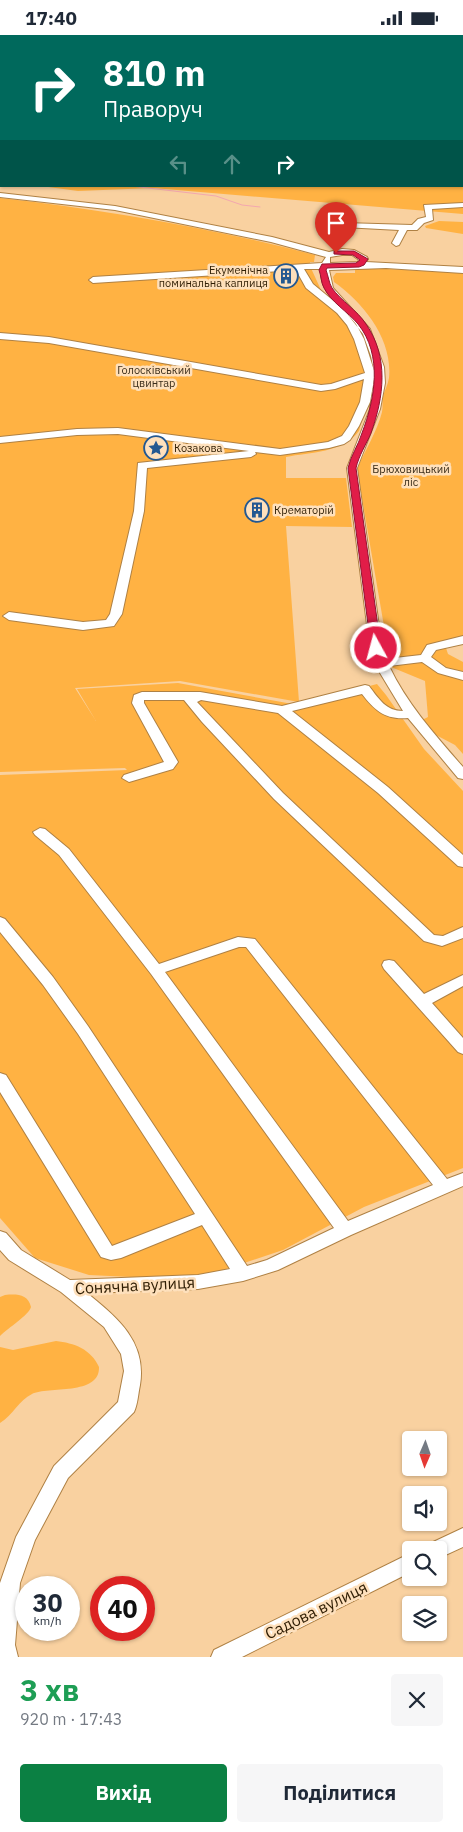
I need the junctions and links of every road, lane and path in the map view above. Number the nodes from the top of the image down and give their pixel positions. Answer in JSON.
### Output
{"nodes":[{"id":1,"x":0,"y":195,"type":"edge"},
{"id":2,"x":463,"y":205,"type":"edge"},
{"id":3,"x":343,"y":225,"type":"dead end"},
{"id":4,"x":404,"y":228,"type":"junction"},
{"id":5,"x":396,"y":243,"type":"dead end"},
{"id":6,"x":363,"y":257,"type":"junction"},
{"id":7,"x":327,"y":260,"type":"junction"},
{"id":8,"x":357,"y":265,"type":"junction"},
{"id":9,"x":386,"y":265,"type":"junction"},
{"id":10,"x":298,"y":267,"type":"junction"},
{"id":11,"x":463,"y":271,"type":"edge"},
{"id":12,"x":93,"y":280,"type":"dead end"},
{"id":13,"x":0,"y":336,"type":"edge"},
{"id":14,"x":370,"y":374,"type":"junction"},
{"id":15,"x":0,"y":440,"type":"edge"},
{"id":16,"x":273,"y":451,"type":"junction"},
{"id":17,"x":9,"y":616,"type":"dead end"},
{"id":18,"x":463,"y":640,"type":"edge"},
{"id":19,"x":425,"y":658,"type":"junction"},
{"id":20,"x":380,"y":663,"type":"junction"},
{"id":21,"x":463,"y":677,"type":"edge"},
{"id":22,"x":200,"y":696,"type":"junction"},
{"id":23,"x":282,"y":710,"type":"junction"},
{"id":24,"x":409,"y":714,"type":"junction"},
{"id":25,"x":463,"y":775,"type":"edge"},
{"id":26,"x":129,"y":778,"type":"dead end"},
{"id":27,"x":40,"y":832,"type":"dead end"},
{"id":28,"x":463,"y":863,"type":"edge"},
{"id":29,"x":0,"y":922,"type":"edge"},
{"id":30,"x":463,"y":933,"type":"edge"},
{"id":31,"x":389,"y":965,"type":"dead end"},
{"id":32,"x":156,"y":970,"type":"junction"},
{"id":33,"x":463,"y":979,"type":"edge"},
{"id":34,"x":422,"y":1002,"type":"junction"},
{"id":35,"x":463,"y":1047,"type":"edge"},
{"id":36,"x":0,"y":1079,"type":"edge"},
{"id":37,"x":463,"y":1179,"type":"edge"},
{"id":38,"x":444,"y":1187,"type":"junction"},
{"id":39,"x":205,"y":1217,"type":"junction"},
{"id":40,"x":345,"y":1230,"type":"junction"},
{"id":41,"x":0,"y":1238,"type":"edge"},
{"id":42,"x":243,"y":1274,"type":"junction"},
{"id":43,"x":67,"y":1287,"type":"junction"},
{"id":44,"x":463,"y":1537,"type":"edge"},
{"id":45,"x":447,"y":1545,"type":"edge"},
{"id":46,"x":402,"y":1567,"type":"edge"},
{"id":47,"x":8,"y":1657,"type":"edge"},
{"id":48,"x":221,"y":1657,"type":"edge"}],
"edges":[{"from":1,"to":7,"type":"street"},
{"from":2,"to":4,"type":"street"},
{"from":3,"to":4,"type":"street"},
{"from":4,"to":5,"type":"street"},
{"from":6,"to":7,"type":"street"},
{"from":6,"to":8,"type":"street"},
{"from":6,"to":9,"type":"street"},
{"from":7,"to":8,"type":"street"},
{"from":7,"to":10,"type":"street"},
{"from":7,"to":20,"type":"street"},
{"from":8,"to":9,"type":"street"},
{"from":9,"to":11,"type":"street"},
{"from":10,"to":12,"type":"street"},
{"from":10,"to":14,"type":"street"},
{"from":13,"to":14,"type":"street"},
{"from":14,"to":16,"type":"street"},
{"from":15,"to":16,"type":"street"},
{"from":16,"to":17,"type":"street"},
{"from":18,"to":19,"type":"street"},
{"from":19,"to":20,"type":"street"},
{"from":19,"to":21,"type":"street"},
{"from":20,"to":24,"type":"street"},
{"from":22,"to":23,"type":"street"},
{"from":22,"to":26,"type":"street"},
{"from":22,"to":30,"type":"street"},
{"from":23,"to":24,"type":"street"},
{"from":23,"to":28,"type":"street"},
{"from":24,"to":25,"type":"street"},
{"from":27,"to":32,"type":"street"},
{"from":29,"to":39,"type":"street"},
{"from":31,"to":34,"type":"street"},
{"from":32,"to":38,"type":"street"},
{"from":32,"to":40,"type":"street"},
{"from":33,"to":34,"type":"street"},
{"from":34,"to":35,"type":"street"},
{"from":36,"to":39,"type":"street"},
{"from":37,"to":38,"type":"street","name":"Сонячна вулиця"},
{"from":38,"to":40,"type":"street","name":"Сонячна вулиця"},
{"from":39,"to":42,"type":"street"},
{"from":40,"to":42,"type":"street","name":"Сонячна вулиця"},
{"from":41,"to":43,"type":"street"},
{"from":42,"to":43,"type":"street","name":"Сонячна вулиця"},
{"from":43,"to":47,"type":"street","name":"Сонячна вулиця"},
{"from":44,"to":45,"type":"street"},
{"from":46,"to":48,"type":"street","name":"Садова вулиця"}]}
